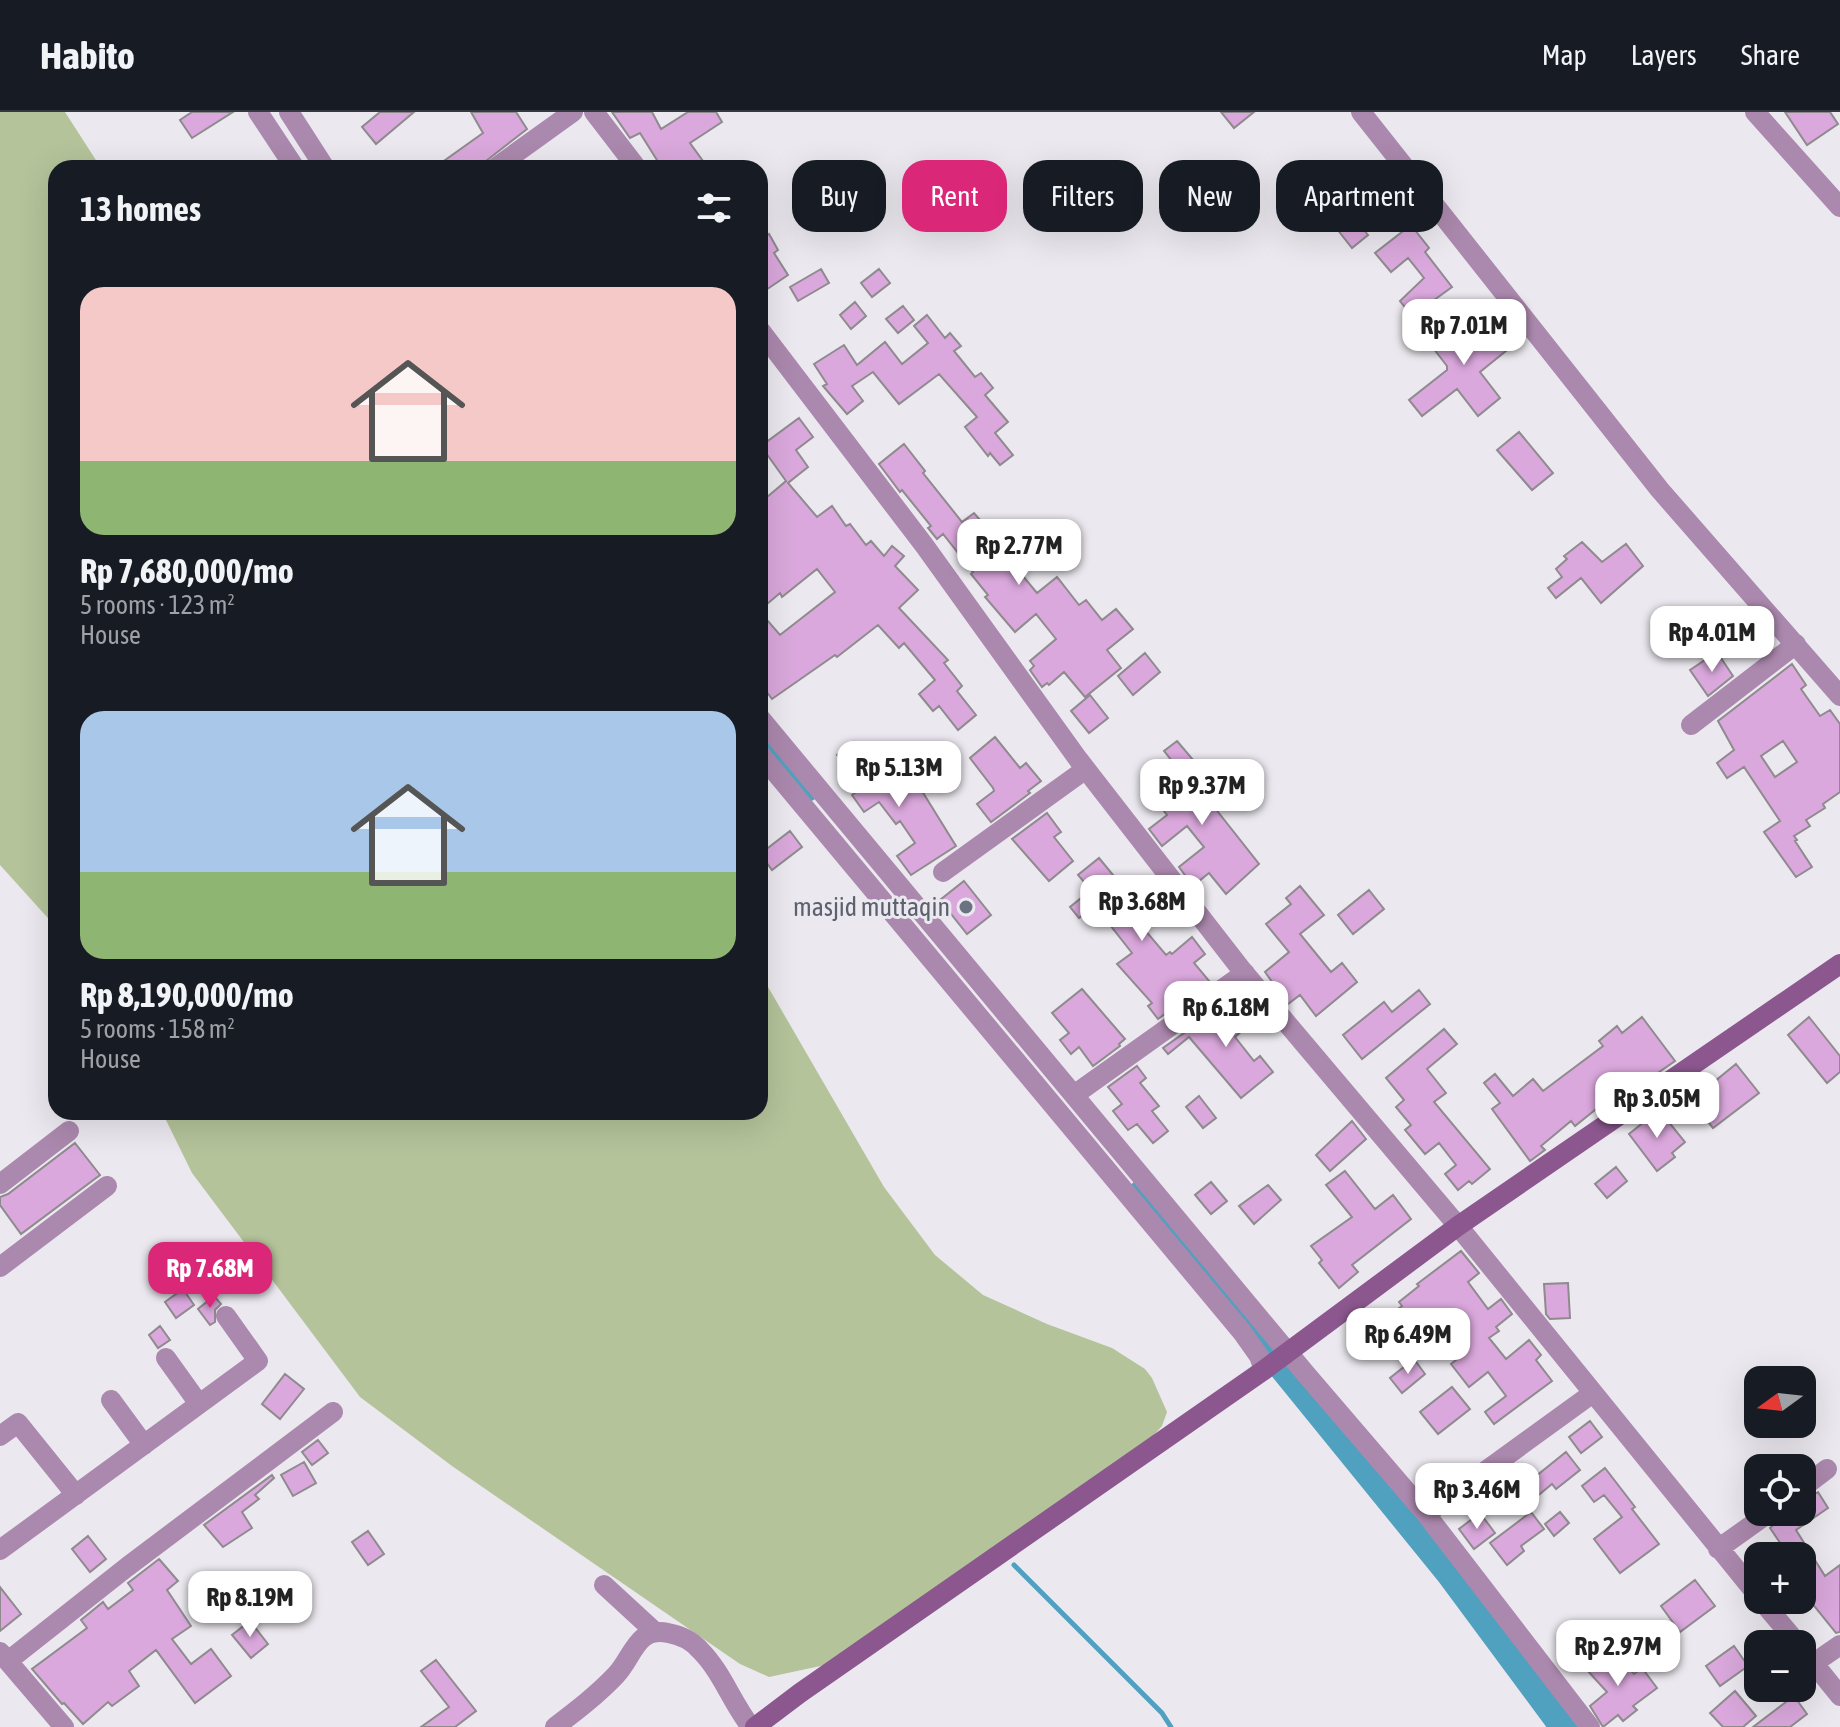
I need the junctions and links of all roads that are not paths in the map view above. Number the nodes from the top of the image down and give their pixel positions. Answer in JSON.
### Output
{"nodes":[{"id":1,"x":258,"y":112,"type":"edge"},
{"id":2,"x":289,"y":112,"type":"edge"},
{"id":3,"x":573,"y":112,"type":"edge"},
{"id":4,"x":594,"y":112,"type":"edge"},
{"id":5,"x":1361,"y":112,"type":"edge"},
{"id":6,"x":1755,"y":112,"type":"edge"},
{"id":7,"x":290,"y":160,"type":"edge"},
{"id":8,"x":320,"y":160,"type":"edge"},
{"id":9,"x":506,"y":160,"type":"edge"},
{"id":10,"x":631,"y":160,"type":"edge"},
{"id":11,"x":1840,"y":207,"type":"edge"},
{"id":12,"x":768,"y":340,"type":"edge"},
{"id":13,"x":1796,"y":644,"type":"junction"},
{"id":14,"x":1840,"y":696,"type":"edge"},
{"id":15,"x":1691,"y":725,"type":"dead end"},
{"id":16,"x":768,"y":728,"type":"edge"},
{"id":17,"x":768,"y":764,"type":"edge"},
{"id":18,"x":1086,"y":769,"type":"junction"},
{"id":19,"x":943,"y":872,"type":"dead end"},
{"id":20,"x":1840,"y":964,"type":"edge"},
{"id":21,"x":1245,"y":973,"type":"junction"},
{"id":22,"x":1074,"y":1095,"type":"junction"},
{"id":23,"x":69,"y":1131,"type":"dead end"},
{"id":24,"x":0,"y":1184,"type":"edge"},
{"id":25,"x":107,"y":1186,"type":"dead end"},
{"id":26,"x":1458,"y":1226,"type":"junction"},
{"id":27,"x":0,"y":1267,"type":"edge"},
{"id":28,"x":226,"y":1316,"type":"dead end"},
{"id":29,"x":166,"y":1358,"type":"dead end"},
{"id":30,"x":1276,"y":1361,"type":"junction"},
{"id":31,"x":1593,"y":1393,"type":"junction"},
{"id":32,"x":111,"y":1400,"type":"dead end"},
{"id":33,"x":199,"y":1404,"type":"junction"},
{"id":34,"x":333,"y":1412,"type":"dead end"},
{"id":35,"x":0,"y":1436,"type":"edge"},
{"id":36,"x":144,"y":1445,"type":"junction"},
{"id":37,"x":1827,"y":1469,"type":"dead end"},
{"id":38,"x":1816,"y":1477,"type":"edge"},
{"id":39,"x":76,"y":1495,"type":"junction"},
{"id":40,"x":1426,"y":1514,"type":"junction"},
{"id":41,"x":1750,"y":1526,"type":"edge"},
{"id":42,"x":1718,"y":1549,"type":"junction"},
{"id":43,"x":0,"y":1550,"type":"edge"},
{"id":44,"x":1744,"y":1579,"type":"edge"},
{"id":45,"x":604,"y":1585,"type":"dead end"},
{"id":46,"x":1773,"y":1614,"type":"edge"},
{"id":47,"x":1786,"y":1630,"type":"edge"},
{"id":48,"x":654,"y":1631,"type":"junction"},
{"id":49,"x":1840,"y":1645,"type":"edge"},
{"id":50,"x":1816,"y":1653,"type":"edge"},
{"id":51,"x":4,"y":1656,"type":"edge"},
{"id":52,"x":1816,"y":1666,"type":"edge"},
{"id":53,"x":1840,"y":1696,"type":"edge"},
{"id":54,"x":64,"y":1727,"type":"edge"},
{"id":55,"x":555,"y":1727,"type":"edge"},
{"id":56,"x":753,"y":1727,"type":"edge"},
{"id":57,"x":1590,"y":1727,"type":"edge"}],
"edges":[{"from":1,"to":7,"type":"street"},
{"from":2,"to":8,"type":"street"},
{"from":3,"to":9,"type":"street"},
{"from":4,"to":10,"type":"street"},
{"from":5,"to":13,"type":"street"},
{"from":6,"to":11,"type":"street"},
{"from":12,"to":18,"type":"street"},
{"from":13,"to":14,"type":"street"},
{"from":13,"to":15,"type":"street"},
{"from":16,"to":22,"type":"street"},
{"from":17,"to":30,"type":"street"},
{"from":18,"to":19,"type":"street"},
{"from":18,"to":21,"type":"street"},
{"from":20,"to":26,"type":"street"},
{"from":21,"to":22,"type":"street"},
{"from":21,"to":26,"type":"street"},
{"from":22,"to":30,"type":"street"},
{"from":23,"to":24,"type":"street"},
{"from":25,"to":27,"type":"street"},
{"from":26,"to":30,"type":"street"},
{"from":26,"to":31,"type":"street"},
{"from":28,"to":33,"type":"street"},
{"from":29,"to":33,"type":"street"},
{"from":30,"to":40,"type":"street"},
{"from":30,"to":56,"type":"street"},
{"from":31,"to":40,"type":"street"},
{"from":31,"to":42,"type":"street"},
{"from":32,"to":36,"type":"street"},
{"from":33,"to":36,"type":"street"},
{"from":34,"to":51,"type":"street"},
{"from":35,"to":39,"type":"street"},
{"from":36,"to":39,"type":"street"},
{"from":37,"to":38,"type":"street"},
{"from":39,"to":43,"type":"street"},
{"from":40,"to":57,"type":"street"},
{"from":41,"to":42,"type":"street"},
{"from":42,"to":44,"type":"street"},
{"from":45,"to":48,"type":"street"},
{"from":46,"to":47,"type":"street"},
{"from":48,"to":55,"type":"street"},
{"from":48,"to":56,"type":"street"},
{"from":49,"to":50,"type":"street"},
{"from":51,"to":54,"type":"street"},
{"from":52,"to":53,"type":"street"}]}
